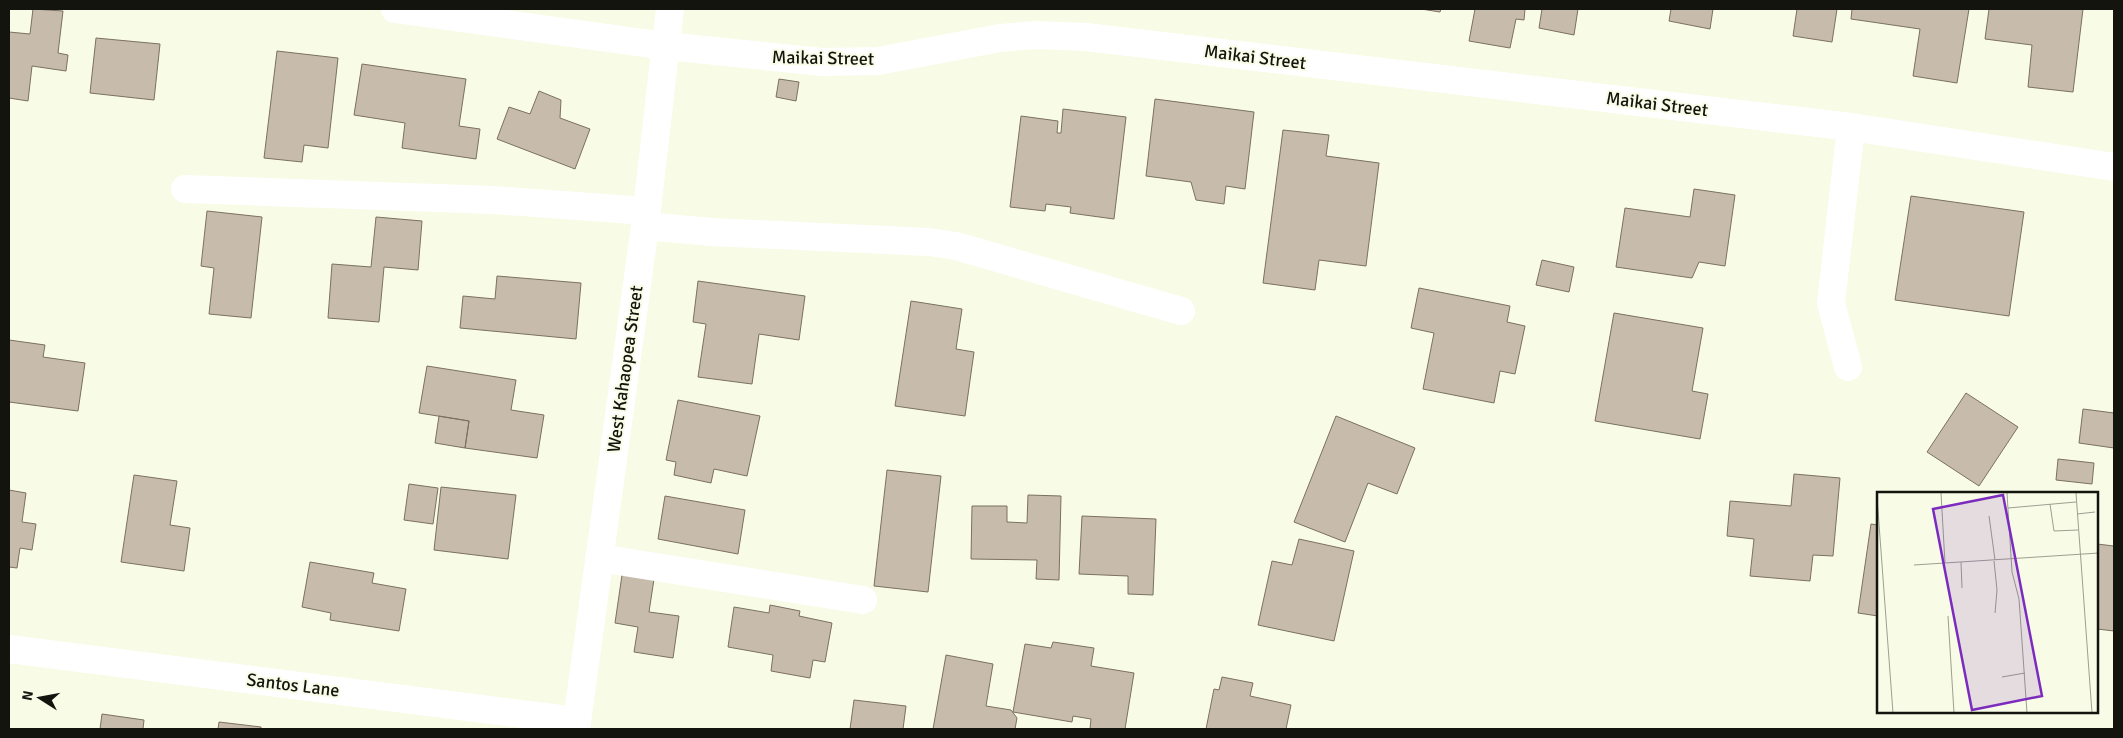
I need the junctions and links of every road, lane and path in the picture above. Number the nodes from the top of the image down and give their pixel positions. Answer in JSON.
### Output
{"nodes":[{"id":1,"x":395,"y":9,"type":"edge"},
{"id":2,"x":670,"y":9,"type":"edge"},
{"id":3,"x":666,"y":46,"type":"junction"},
{"id":4,"x":1851,"y":127,"type":"junction"},
{"id":5,"x":2114,"y":167,"type":"edge"},
{"id":6,"x":185,"y":189,"type":"dead end"},
{"id":7,"x":646,"y":218,"type":"junction"},
{"id":8,"x":1181,"y":311,"type":"dead end"},
{"id":9,"x":1848,"y":367,"type":"dead end"},
{"id":10,"x":599,"y":558,"type":"junction"},
{"id":11,"x":863,"y":600,"type":"dead end"},
{"id":12,"x":9,"y":649,"type":"edge"},
{"id":13,"x":576,"y":725,"type":"edge"}],
"edges":[{"from":1,"to":3,"type":"street","name":"Maikai Street"},
{"from":2,"to":3,"type":"street","name":"West Kahaopea Street"},
{"from":3,"to":4,"type":"street","name":"Maikai Street"},
{"from":3,"to":7,"type":"street","name":"West Kahaopea Street"},
{"from":4,"to":5,"type":"street","name":"Maikai Street"},
{"from":4,"to":9,"type":"street"},
{"from":6,"to":7,"type":"street"},
{"from":7,"to":8,"type":"street"},
{"from":7,"to":10,"type":"street","name":"West Kahaopea Street"},
{"from":10,"to":11,"type":"street"},
{"from":10,"to":13,"type":"street","name":"West Kahaopea Street"},
{"from":12,"to":13,"type":"street","name":"Santos Lane"}]}
